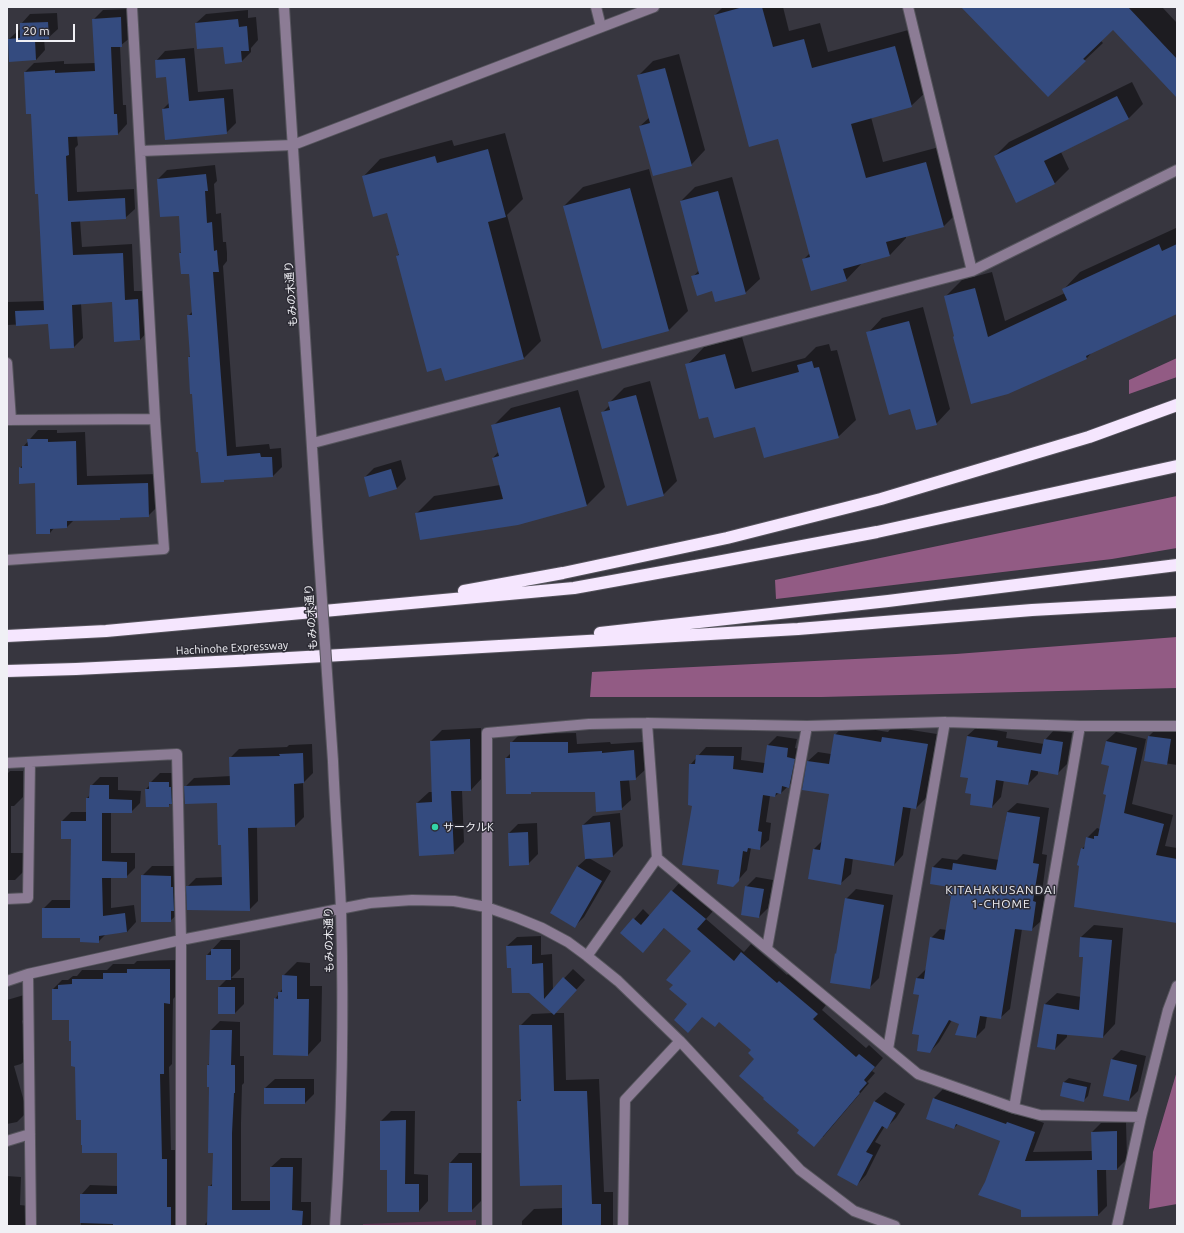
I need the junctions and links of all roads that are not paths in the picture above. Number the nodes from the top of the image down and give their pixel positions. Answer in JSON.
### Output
{"nodes":[{"id":1,"x":132,"y":7,"type":"edge"},
{"id":2,"x":284,"y":7,"type":"edge"},
{"id":3,"x":596,"y":7,"type":"edge"},
{"id":4,"x":654,"y":7,"type":"edge"},
{"id":5,"x":908,"y":7,"type":"edge"},
{"id":6,"x":601,"y":27,"type":"junction"},
{"id":7,"x":293,"y":145,"type":"junction"},
{"id":8,"x":141,"y":151,"type":"junction"},
{"id":9,"x":1177,"y":170,"type":"edge"},
{"id":10,"x":972,"y":271,"type":"junction"},
{"id":11,"x":7,"y":363,"type":"edge"},
{"id":12,"x":1177,"y":405,"type":"edge"},
{"id":13,"x":155,"y":419,"type":"junction"},
{"id":14,"x":9,"y":420,"type":"edge"},
{"id":15,"x":313,"y":443,"type":"junction"},
{"id":16,"x":1177,"y":466,"type":"edge"},
{"id":17,"x":7,"y":560,"type":"edge"},
{"id":18,"x":1177,"y":565,"type":"edge"},
{"id":19,"x":1177,"y":602,"type":"edge"},
{"id":20,"x":384,"y":606,"type":"junction"},
{"id":21,"x":7,"y":636,"type":"edge"},
{"id":22,"x":459,"y":648,"type":"junction"},
{"id":23,"x":7,"y":671,"type":"edge"},
{"id":24,"x":945,"y":722,"type":"junction"},
{"id":25,"x":647,"y":723,"type":"junction"},
{"id":26,"x":807,"y":726,"type":"junction"},
{"id":27,"x":1080,"y":726,"type":"junction"},
{"id":28,"x":1177,"y":726,"type":"edge"},
{"id":29,"x":30,"y":762,"type":"junction"},
{"id":30,"x":7,"y":763,"type":"edge"},
{"id":31,"x":656,"y":858,"type":"junction"},
{"id":32,"x":7,"y":899,"type":"edge"},
{"id":33,"x":486,"y":907,"type":"junction"},
{"id":34,"x":341,"y":908,"type":"junction"},
{"id":35,"x":181,"y":940,"type":"junction"},
{"id":36,"x":767,"y":948,"type":"junction"},
{"id":37,"x":587,"y":956,"type":"junction"},
{"id":38,"x":28,"y":974,"type":"junction"},
{"id":39,"x":7,"y":980,"type":"edge"},
{"id":40,"x":1177,"y":986,"type":"edge"},
{"id":41,"x":680,"y":1041,"type":"junction"},
{"id":42,"x":888,"y":1049,"type":"junction"},
{"id":43,"x":1014,"y":1108,"type":"junction"},
{"id":44,"x":1141,"y":1117,"type":"junction"},
{"id":45,"x":30,"y":1134,"type":"junction"},
{"id":46,"x":7,"y":1141,"type":"edge"},
{"id":47,"x":31,"y":1226,"type":"edge"},
{"id":48,"x":181,"y":1226,"type":"edge"},
{"id":49,"x":334,"y":1226,"type":"edge"},
{"id":50,"x":487,"y":1226,"type":"edge"},
{"id":51,"x":623,"y":1226,"type":"edge"},
{"id":52,"x":895,"y":1226,"type":"edge"},
{"id":53,"x":1117,"y":1226,"type":"edge"}],
"edges":[{"from":1,"to":8,"type":"street"},
{"from":2,"to":7,"type":"street","name":"もみの木通り"},
{"from":3,"to":6,"type":"street"},
{"from":4,"to":6,"type":"street"},
{"from":5,"to":10,"type":"street"},
{"from":6,"to":7,"type":"street"},
{"from":7,"to":8,"type":"street"},
{"from":7,"to":15,"type":"street","name":"もみの木通り"},
{"from":8,"to":13,"type":"street"},
{"from":9,"to":10,"type":"street"},
{"from":10,"to":15,"type":"street"},
{"from":11,"to":14,"type":"street"},
{"from":12,"to":20,"type":"highway"},
{"from":13,"to":14,"type":"street"},
{"from":13,"to":17,"type":"street"},
{"from":15,"to":34,"type":"street","name":"もみの木通り","bridge":true},
{"from":16,"to":20,"type":"highway"},
{"from":18,"to":22,"type":"highway"},
{"from":19,"to":22,"type":"highway"},
{"from":20,"to":21,"type":"highway"},
{"from":22,"to":23,"type":"highway","name":"Hachinohe Expressway"},
{"from":24,"to":26,"type":"street"},
{"from":24,"to":27,"type":"street"},
{"from":24,"to":42,"type":"street"},
{"from":25,"to":26,"type":"street"},
{"from":25,"to":31,"type":"street"},
{"from":25,"to":33,"type":"street"},
{"from":26,"to":36,"type":"street"},
{"from":27,"to":28,"type":"street"},
{"from":27,"to":43,"type":"street"},
{"from":29,"to":30,"type":"street"},
{"from":29,"to":32,"type":"street"},
{"from":29,"to":35,"type":"street"},
{"from":31,"to":36,"type":"street"},
{"from":31,"to":37,"type":"street"},
{"from":33,"to":34,"type":"street"},
{"from":33,"to":37,"type":"street"},
{"from":33,"to":50,"type":"street"},
{"from":34,"to":35,"type":"street"},
{"from":34,"to":49,"type":"street","name":"もみの木通り"},
{"from":35,"to":38,"type":"street"},
{"from":35,"to":48,"type":"street"},
{"from":36,"to":42,"type":"street"},
{"from":37,"to":41,"type":"street"},
{"from":38,"to":39,"type":"street"},
{"from":38,"to":45,"type":"street"},
{"from":40,"to":44,"type":"street"},
{"from":41,"to":51,"type":"street"},
{"from":41,"to":52,"type":"street"},
{"from":42,"to":43,"type":"street"},
{"from":43,"to":44,"type":"street"},
{"from":44,"to":53,"type":"street"},
{"from":45,"to":46,"type":"street"},
{"from":45,"to":47,"type":"street"}]}
